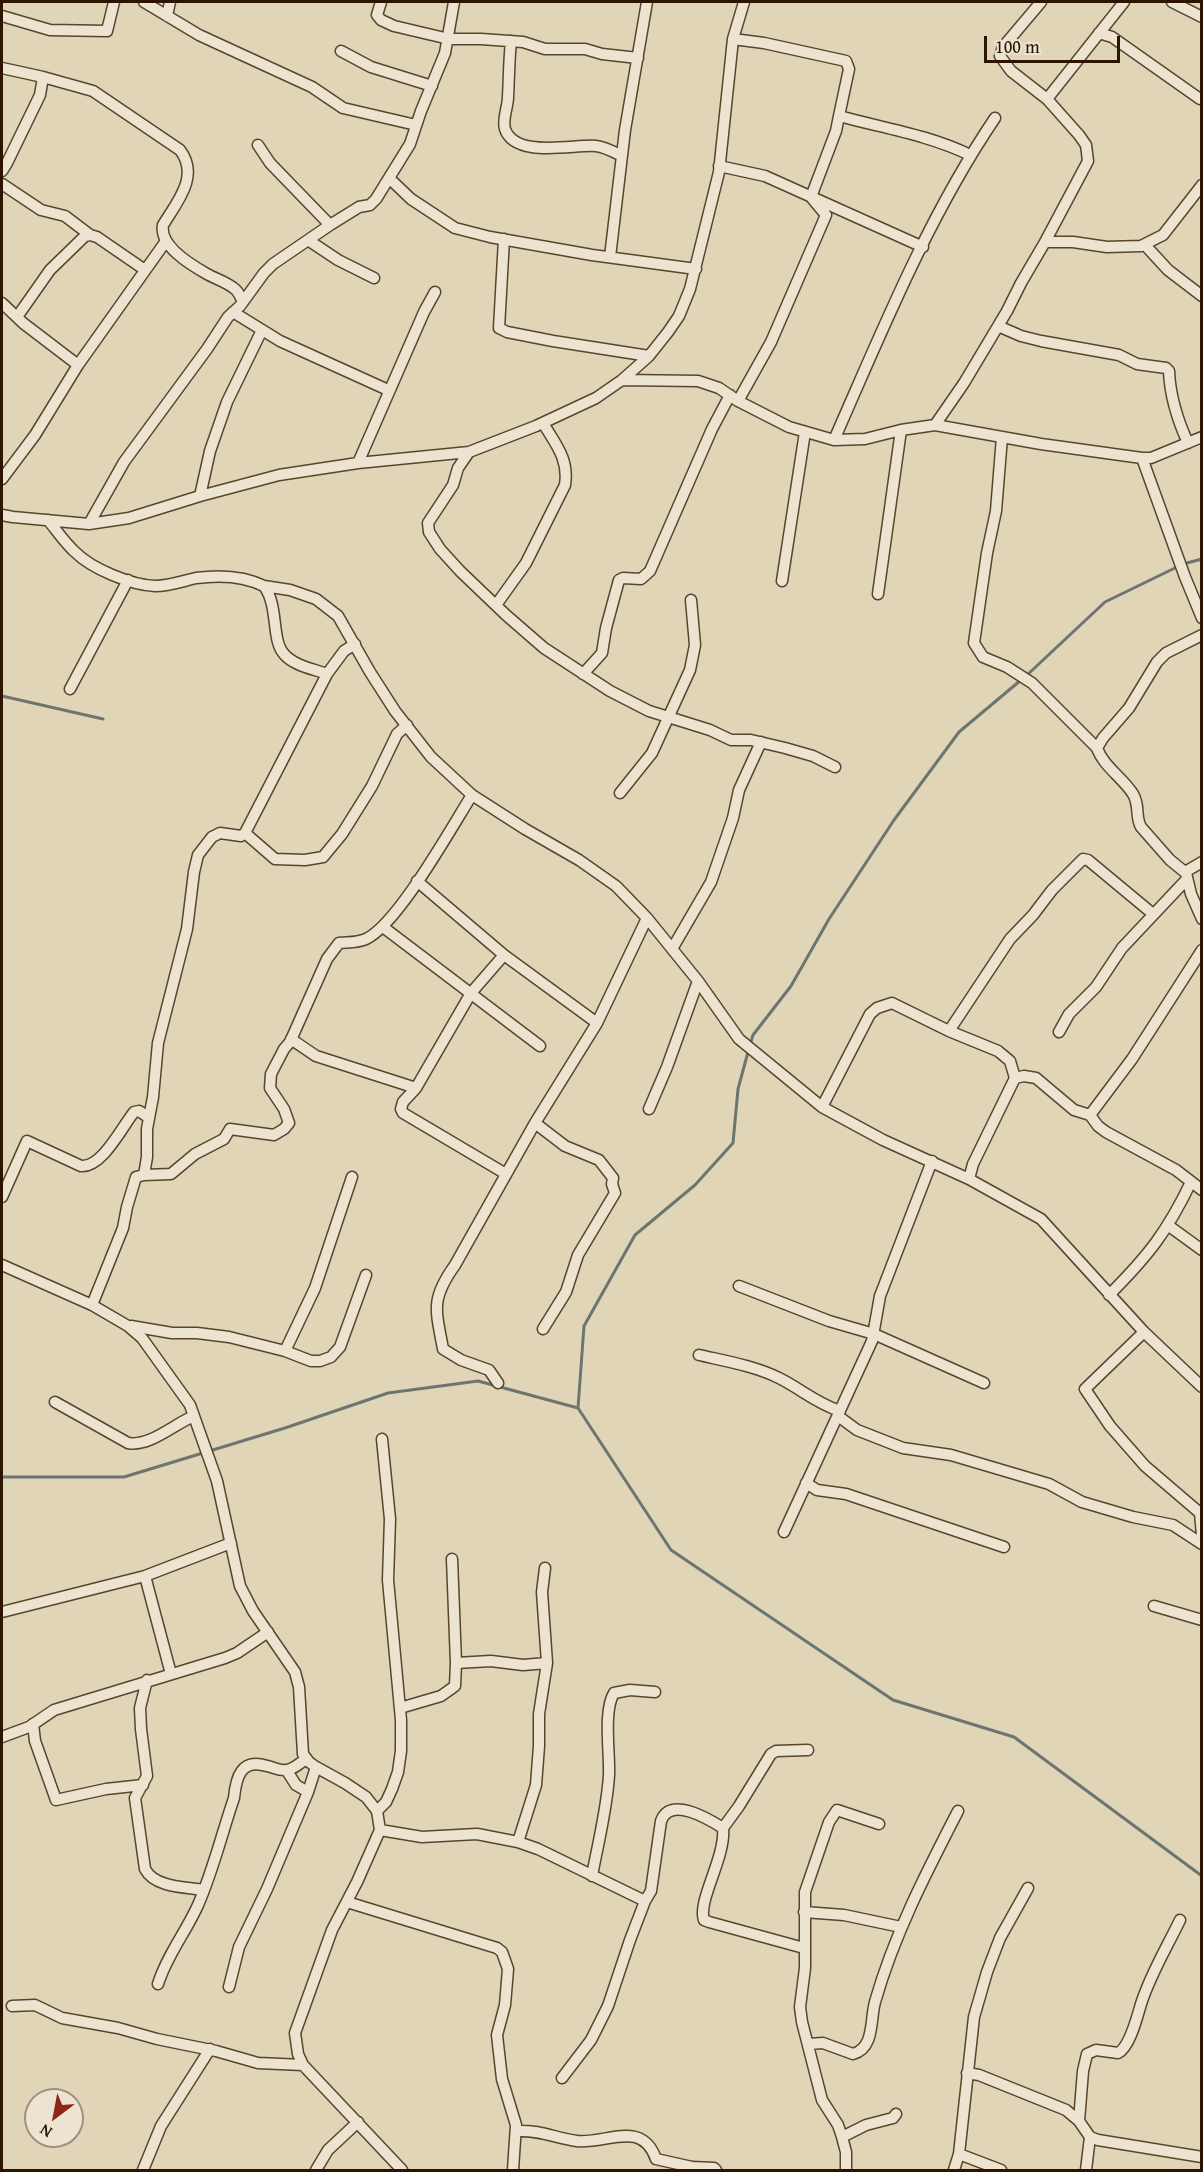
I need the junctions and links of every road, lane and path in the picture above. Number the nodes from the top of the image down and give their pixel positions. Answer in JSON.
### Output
{"nodes":[{"id":1,"x":114,"y":2,"type":"edge"},
{"id":2,"x":144,"y":2,"type":"edge"},
{"id":3,"x":170,"y":2,"type":"edge"},
{"id":4,"x":381,"y":2,"type":"edge"},
{"id":5,"x":454,"y":2,"type":"edge"},
{"id":6,"x":647,"y":2,"type":"edge"},
{"id":7,"x":744,"y":2,"type":"edge"},
{"id":8,"x":1041,"y":2,"type":"edge"},
{"id":9,"x":1124,"y":2,"type":"edge"},
{"id":10,"x":1172,"y":2,"type":"edge"},
{"id":11,"x":2,"y":16,"type":"edge"},
{"id":12,"x":167,"y":16,"type":"junction"},
{"id":13,"x":1202,"y":17,"type":"edge"},
{"id":14,"x":1099,"y":33,"type":"junction"},
{"id":15,"x":448,"y":39,"type":"junction"},
{"id":16,"x":733,"y":39,"type":"junction"},
{"id":17,"x":511,"y":41,"type":"junction"},
{"id":18,"x":341,"y":51,"type":"dead end"},
{"id":19,"x":638,"y":58,"type":"junction"},
{"id":20,"x":2,"y":68,"type":"edge"},
{"id":21,"x":43,"y":77,"type":"junction"},
{"id":22,"x":432,"y":86,"type":"junction"},
{"id":23,"x":1047,"y":99,"type":"junction"},
{"id":24,"x":1200,"y":99,"type":"dead end"},
{"id":25,"x":839,"y":116,"type":"junction"},
{"id":26,"x":995,"y":118,"type":"dead end"},
{"id":27,"x":416,"y":125,"type":"junction"},
{"id":28,"x":258,"y":145,"type":"dead end"},
{"id":29,"x":969,"y":151,"type":"junction"},
{"id":30,"x":622,"y":156,"type":"junction"},
{"id":31,"x":719,"y":166,"type":"junction"},
{"id":32,"x":2,"y":171,"type":"edge"},
{"id":33,"x":389,"y":178,"type":"junction"},
{"id":34,"x":2,"y":184,"type":"edge"},
{"id":35,"x":1202,"y":185,"type":"edge"},
{"id":36,"x":811,"y":197,"type":"junction"},
{"id":37,"x":330,"y":225,"type":"junction"},
{"id":38,"x":90,"y":235,"type":"junction"},
{"id":39,"x":504,"y":239,"type":"junction"},
{"id":40,"x":308,"y":240,"type":"junction"},
{"id":41,"x":166,"y":241,"type":"junction"},
{"id":42,"x":1045,"y":242,"type":"junction"},
{"id":43,"x":1145,"y":245,"type":"junction"},
{"id":44,"x":922,"y":247,"type":"junction"},
{"id":45,"x":610,"y":257,"type":"junction"},
{"id":46,"x":696,"y":269,"type":"junction"},
{"id":47,"x":145,"y":270,"type":"junction"},
{"id":48,"x":374,"y":278,"type":"dead end"},
{"id":49,"x":435,"y":292,"type":"dead end"},
{"id":50,"x":1202,"y":296,"type":"edge"},
{"id":51,"x":243,"y":302,"type":"junction"},
{"id":52,"x":2,"y":303,"type":"edge"},
{"id":53,"x":233,"y":312,"type":"junction"},
{"id":54,"x":17,"y":317,"type":"junction"},
{"id":55,"x":998,"y":326,"type":"junction"},
{"id":56,"x":262,"y":330,"type":"junction"},
{"id":57,"x":649,"y":356,"type":"junction"},
{"id":58,"x":78,"y":365,"type":"junction"},
{"id":59,"x":622,"y":380,"type":"junction"},
{"id":60,"x":388,"y":390,"type":"junction"},
{"id":61,"x":734,"y":398,"type":"junction"},
{"id":62,"x":543,"y":423,"type":"junction"},
{"id":63,"x":935,"y":425,"type":"junction"},
{"id":64,"x":901,"y":430,"type":"junction"},
{"id":65,"x":805,"y":432,"type":"junction"},
{"id":66,"x":1002,"y":437,"type":"junction"},
{"id":67,"x":1202,"y":437,"type":"edge"},
{"id":68,"x":834,"y":440,"type":"junction"},
{"id":69,"x":1188,"y":443,"type":"junction"},
{"id":70,"x":469,"y":452,"type":"junction"},
{"id":71,"x":1142,"y":458,"type":"junction"},
{"id":72,"x":358,"y":463,"type":"junction"},
{"id":73,"x":2,"y":479,"type":"edge"},
{"id":74,"x":200,"y":496,"type":"junction"},
{"id":75,"x":2,"y":514,"type":"edge"},
{"id":76,"x":48,"y":520,"type":"junction"},
{"id":77,"x":89,"y":524,"type":"junction"},
{"id":78,"x":128,"y":580,"type":"junction"},
{"id":79,"x":782,"y":581,"type":"dead end"},
{"id":80,"x":264,"y":586,"type":"junction"},
{"id":81,"x":878,"y":594,"type":"dead end"},
{"id":82,"x":691,"y":600,"type":"dead end"},
{"id":83,"x":496,"y":605,"type":"junction"},
{"id":84,"x":1202,"y":618,"type":"edge"},
{"id":85,"x":1202,"y":635,"type":"edge"},
{"id":86,"x":355,"y":644,"type":"junction"},
{"id":87,"x":327,"y":674,"type":"junction"},
{"id":88,"x":583,"y":674,"type":"junction"},
{"id":89,"x":70,"y":689,"type":"dead end"},
{"id":90,"x":667,"y":717,"type":"junction"},
{"id":91,"x":406,"y":725,"type":"junction"},
{"id":92,"x":761,"y":742,"type":"junction"},
{"id":93,"x":1097,"y":748,"type":"junction"},
{"id":94,"x":835,"y":767,"type":"dead end"},
{"id":95,"x":620,"y":793,"type":"dead end"},
{"id":96,"x":472,"y":795,"type":"junction"},
{"id":97,"x":245,"y":833,"type":"junction"},
{"id":98,"x":1202,"y":862,"type":"edge"},
{"id":99,"x":1186,"y":875,"type":"junction"},
{"id":100,"x":417,"y":881,"type":"junction"},
{"id":101,"x":1153,"y":914,"type":"junction"},
{"id":102,"x":647,"y":918,"type":"junction"},
{"id":103,"x":1202,"y":918,"type":"edge"},
{"id":104,"x":383,"y":927,"type":"junction"},
{"id":105,"x":672,"y":949,"type":"junction"},
{"id":106,"x":1202,"y":950,"type":"edge"},
{"id":107,"x":504,"y":955,"type":"junction"},
{"id":108,"x":698,"y":981,"type":"junction"},
{"id":109,"x":471,"y":993,"type":"junction"},
{"id":110,"x":597,"y":1023,"type":"junction"},
{"id":111,"x":949,"y":1031,"type":"junction"},
{"id":112,"x":1059,"y":1032,"type":"dead end"},
{"id":113,"x":291,"y":1039,"type":"junction"},
{"id":114,"x":540,"y":1046,"type":"dead end"},
{"id":115,"x":1015,"y":1078,"type":"junction"},
{"id":116,"x":416,"y":1088,"type":"junction"},
{"id":117,"x":822,"y":1107,"type":"junction"},
{"id":118,"x":649,"y":1109,"type":"dead end"},
{"id":119,"x":1090,"y":1115,"type":"junction"},
{"id":120,"x":148,"y":1117,"type":"junction"},
{"id":121,"x":535,"y":1123,"type":"junction"},
{"id":122,"x":932,"y":1161,"type":"junction"},
{"id":123,"x":507,"y":1174,"type":"junction"},
{"id":124,"x":144,"y":1175,"type":"junction"},
{"id":125,"x":352,"y":1177,"type":"dead end"},
{"id":126,"x":969,"y":1179,"type":"junction"},
{"id":127,"x":1191,"y":1182,"type":"junction"},
{"id":128,"x":1202,"y":1191,"type":"edge"},
{"id":129,"x":2,"y":1197,"type":"edge"},
{"id":130,"x":1169,"y":1226,"type":"junction"},
{"id":131,"x":1202,"y":1250,"type":"edge"},
{"id":132,"x":2,"y":1265,"type":"edge"},
{"id":133,"x":366,"y":1275,"type":"dead end"},
{"id":134,"x":739,"y":1286,"type":"dead end"},
{"id":135,"x":1109,"y":1295,"type":"junction"},
{"id":136,"x":92,"y":1305,"type":"junction"},
{"id":137,"x":128,"y":1326,"type":"junction"},
{"id":138,"x":543,"y":1329,"type":"dead end"},
{"id":139,"x":1144,"y":1332,"type":"junction"},
{"id":140,"x":874,"y":1334,"type":"junction"},
{"id":141,"x":285,"y":1351,"type":"junction"},
{"id":142,"x":699,"y":1355,"type":"dead end"},
{"id":143,"x":498,"y":1383,"type":"dead end"},
{"id":144,"x":984,"y":1383,"type":"dead end"},
{"id":145,"x":1202,"y":1387,"type":"edge"},
{"id":146,"x":55,"y":1402,"type":"dead end"},
{"id":147,"x":839,"y":1414,"type":"junction"},
{"id":148,"x":194,"y":1416,"type":"junction"},
{"id":149,"x":382,"y":1439,"type":"dead end"},
{"id":150,"x":806,"y":1483,"type":"junction"},
{"id":151,"x":784,"y":1533,"type":"dead end"},
{"id":152,"x":1202,"y":1535,"type":"edge"},
{"id":153,"x":231,"y":1543,"type":"junction"},
{"id":154,"x":1202,"y":1544,"type":"edge"},
{"id":155,"x":1004,"y":1547,"type":"dead end"},
{"id":156,"x":452,"y":1559,"type":"dead end"},
{"id":157,"x":545,"y":1568,"type":"dead end"},
{"id":158,"x":145,"y":1576,"type":"junction"},
{"id":159,"x":1154,"y":1606,"type":"dead end"},
{"id":160,"x":2,"y":1612,"type":"edge"},
{"id":161,"x":1202,"y":1620,"type":"edge"},
{"id":162,"x":267,"y":1632,"type":"junction"},
{"id":163,"x":547,"y":1663,"type":"junction"},
{"id":164,"x":456,"y":1664,"type":"junction"},
{"id":165,"x":171,"y":1674,"type":"junction"},
{"id":166,"x":147,"y":1680,"type":"junction"},
{"id":167,"x":655,"y":1692,"type":"dead end"},
{"id":168,"x":400,"y":1708,"type":"junction"},
{"id":169,"x":33,"y":1724,"type":"junction"},
{"id":170,"x":2,"y":1737,"type":"edge"},
{"id":171,"x":808,"y":1750,"type":"dead end"},
{"id":172,"x":306,"y":1759,"type":"junction"},
{"id":173,"x":316,"y":1767,"type":"junction"},
{"id":174,"x":287,"y":1771,"type":"junction"},
{"id":175,"x":142,"y":1785,"type":"junction"},
{"id":176,"x":308,"y":1792,"type":"junction"},
{"id":177,"x":377,"y":1811,"type":"junction"},
{"id":178,"x":958,"y":1811,"type":"dead end"},
{"id":179,"x":879,"y":1824,"type":"dead end"},
{"id":180,"x":723,"y":1828,"type":"junction"},
{"id":181,"x":380,"y":1830,"type":"junction"},
{"id":182,"x":518,"y":1842,"type":"junction"},
{"id":183,"x":592,"y":1876,"type":"junction"},
{"id":184,"x":1028,"y":1888,"type":"dead end"},
{"id":185,"x":204,"y":1890,"type":"junction"},
{"id":186,"x":645,"y":1900,"type":"junction"},
{"id":187,"x":347,"y":1902,"type":"junction"},
{"id":188,"x":804,"y":1912,"type":"junction"},
{"id":189,"x":1180,"y":1920,"type":"dead end"},
{"id":190,"x":902,"y":1927,"type":"junction"},
{"id":191,"x":804,"y":1948,"type":"junction"},
{"id":192,"x":158,"y":1984,"type":"dead end"},
{"id":193,"x":229,"y":1987,"type":"dead end"},
{"id":194,"x":12,"y":2006,"type":"dead end"},
{"id":195,"x":808,"y":2043,"type":"junction"},
{"id":196,"x":210,"y":2049,"type":"junction"},
{"id":197,"x":303,"y":2066,"type":"junction"},
{"id":198,"x":967,"y":2073,"type":"junction"},
{"id":199,"x":562,"y":2079,"type":"dead end"},
{"id":200,"x":897,"y":2114,"type":"dead end"},
{"id":201,"x":1079,"y":2121,"type":"junction"},
{"id":202,"x":358,"y":2122,"type":"junction"},
{"id":203,"x":517,"y":2132,"type":"junction"},
{"id":204,"x":842,"y":2137,"type":"junction"},
{"id":205,"x":1090,"y":2137,"type":"junction"},
{"id":206,"x":958,"y":2154,"type":"junction"},
{"id":207,"x":1202,"y":2157,"type":"edge"},
{"id":208,"x":143,"y":2170,"type":"edge"},
{"id":209,"x":316,"y":2170,"type":"edge"},
{"id":210,"x":402,"y":2170,"type":"edge"},
{"id":211,"x":513,"y":2170,"type":"edge"},
{"id":212,"x":716,"y":2170,"type":"edge"},
{"id":213,"x":846,"y":2170,"type":"edge"},
{"id":214,"x":954,"y":2170,"type":"edge"},
{"id":215,"x":1001,"y":2170,"type":"edge"},
{"id":216,"x":1086,"y":2170,"type":"edge"}],
"edges":[{"from":1,"to":11,"type":"street"},
{"from":2,"to":12,"type":"street"},
{"from":3,"to":12,"type":"street"},
{"from":4,"to":15,"type":"street"},
{"from":5,"to":15,"type":"street"},
{"from":6,"to":19,"type":"street"},
{"from":7,"to":16,"type":"street"},
{"from":8,"to":23,"type":"street"},
{"from":9,"to":14,"type":"street"},
{"from":10,"to":13,"type":"street"},
{"from":12,"to":27,"type":"street"},
{"from":14,"to":23,"type":"street"},
{"from":14,"to":24,"type":"street"},
{"from":15,"to":17,"type":"street"},
{"from":15,"to":22,"type":"street"},
{"from":16,"to":25,"type":"street"},
{"from":16,"to":31,"type":"street"},
{"from":17,"to":19,"type":"street"},
{"from":17,"to":30,"type":"street"},
{"from":18,"to":22,"type":"street"},
{"from":19,"to":30,"type":"street"},
{"from":20,"to":21,"type":"street"},
{"from":21,"to":32,"type":"street"},
{"from":21,"to":41,"type":"street"},
{"from":22,"to":27,"type":"street"},
{"from":23,"to":42,"type":"street"},
{"from":25,"to":29,"type":"street"},
{"from":25,"to":36,"type":"street"},
{"from":26,"to":29,"type":"street"},
{"from":27,"to":33,"type":"street"},
{"from":28,"to":37,"type":"street"},
{"from":29,"to":44,"type":"street"},
{"from":30,"to":45,"type":"street"},
{"from":31,"to":36,"type":"street"},
{"from":31,"to":46,"type":"street"},
{"from":33,"to":37,"type":"street"},
{"from":33,"to":39,"type":"street"},
{"from":34,"to":38,"type":"street"},
{"from":35,"to":43,"type":"street"},
{"from":36,"to":44,"type":"street"},
{"from":36,"to":61,"type":"street"},
{"from":37,"to":40,"type":"street"},
{"from":38,"to":47,"type":"street"},
{"from":38,"to":54,"type":"street"},
{"from":39,"to":45,"type":"street"},
{"from":39,"to":57,"type":"street"},
{"from":40,"to":48,"type":"street"},
{"from":40,"to":51,"type":"street"},
{"from":41,"to":47,"type":"street"},
{"from":41,"to":51,"type":"street"},
{"from":42,"to":43,"type":"street"},
{"from":42,"to":55,"type":"street"},
{"from":43,"to":50,"type":"street"},
{"from":44,"to":68,"type":"street"},
{"from":45,"to":46,"type":"street"},
{"from":46,"to":57,"type":"street"},
{"from":47,"to":58,"type":"street"},
{"from":49,"to":60,"type":"street"},
{"from":51,"to":53,"type":"street"},
{"from":52,"to":54,"type":"street"},
{"from":53,"to":56,"type":"street"},
{"from":53,"to":77,"type":"street"},
{"from":54,"to":58,"type":"street"},
{"from":55,"to":63,"type":"street"},
{"from":55,"to":69,"type":"street"},
{"from":56,"to":60,"type":"street"},
{"from":56,"to":74,"type":"street"},
{"from":57,"to":59,"type":"street"},
{"from":58,"to":73,"type":"street"},
{"from":59,"to":61,"type":"street"},
{"from":59,"to":62,"type":"street"},
{"from":60,"to":72,"type":"street"},
{"from":61,"to":65,"type":"street"},
{"from":61,"to":88,"type":"street"},
{"from":62,"to":70,"type":"street"},
{"from":62,"to":83,"type":"street"},
{"from":63,"to":64,"type":"street"},
{"from":63,"to":66,"type":"street"},
{"from":64,"to":68,"type":"street"},
{"from":64,"to":81,"type":"street"},
{"from":65,"to":68,"type":"street"},
{"from":65,"to":79,"type":"street"},
{"from":66,"to":71,"type":"street"},
{"from":66,"to":93,"type":"street"},
{"from":67,"to":69,"type":"street"},
{"from":69,"to":71,"type":"street"},
{"from":70,"to":72,"type":"street"},
{"from":70,"to":83,"type":"street"},
{"from":71,"to":84,"type":"street"},
{"from":72,"to":74,"type":"street"},
{"from":74,"to":77,"type":"street"},
{"from":75,"to":76,"type":"street"},
{"from":76,"to":77,"type":"street"},
{"from":76,"to":78,"type":"street"},
{"from":78,"to":80,"type":"street"},
{"from":78,"to":89,"type":"street"},
{"from":80,"to":86,"type":"street"},
{"from":80,"to":87,"type":"street"},
{"from":82,"to":90,"type":"street"},
{"from":83,"to":88,"type":"street"},
{"from":85,"to":93,"type":"street"},
{"from":86,"to":87,"type":"street"},
{"from":86,"to":91,"type":"street"},
{"from":87,"to":97,"type":"street"},
{"from":88,"to":90,"type":"street"},
{"from":90,"to":92,"type":"street"},
{"from":90,"to":95,"type":"street"},
{"from":91,"to":96,"type":"street"},
{"from":91,"to":97,"type":"street"},
{"from":92,"to":94,"type":"street"},
{"from":92,"to":105,"type":"street"},
{"from":93,"to":99,"type":"street"},
{"from":96,"to":100,"type":"street"},
{"from":96,"to":102,"type":"street"},
{"from":97,"to":120,"type":"street"},
{"from":98,"to":99,"type":"street"},
{"from":99,"to":101,"type":"street"},
{"from":99,"to":103,"type":"street"},
{"from":100,"to":104,"type":"street"},
{"from":100,"to":107,"type":"street"},
{"from":101,"to":111,"type":"street"},
{"from":101,"to":112,"type":"street"},
{"from":102,"to":105,"type":"street"},
{"from":102,"to":110,"type":"street"},
{"from":104,"to":109,"type":"street"},
{"from":104,"to":113,"type":"street"},
{"from":105,"to":108,"type":"street"},
{"from":106,"to":119,"type":"street"},
{"from":107,"to":109,"type":"street"},
{"from":107,"to":110,"type":"street"},
{"from":108,"to":117,"type":"street"},
{"from":108,"to":118,"type":"street"},
{"from":109,"to":114,"type":"street"},
{"from":109,"to":116,"type":"street"},
{"from":110,"to":121,"type":"street"},
{"from":111,"to":115,"type":"street"},
{"from":111,"to":117,"type":"street"},
{"from":113,"to":116,"type":"street"},
{"from":113,"to":124,"type":"street"},
{"from":115,"to":119,"type":"street"},
{"from":115,"to":126,"type":"street"},
{"from":116,"to":123,"type":"street"},
{"from":117,"to":122,"type":"street"},
{"from":119,"to":127,"type":"street"},
{"from":120,"to":124,"type":"street"},
{"from":120,"to":129,"type":"street"},
{"from":121,"to":123,"type":"street"},
{"from":121,"to":138,"type":"street"},
{"from":122,"to":126,"type":"street"},
{"from":122,"to":140,"type":"street"},
{"from":123,"to":143,"type":"street"},
{"from":124,"to":136,"type":"street"},
{"from":125,"to":141,"type":"street"},
{"from":126,"to":135,"type":"street"},
{"from":127,"to":128,"type":"street"},
{"from":127,"to":130,"type":"street"},
{"from":130,"to":131,"type":"street"},
{"from":130,"to":135,"type":"street"},
{"from":132,"to":136,"type":"street"},
{"from":133,"to":141,"type":"street"},
{"from":134,"to":140,"type":"street"},
{"from":135,"to":139,"type":"street"},
{"from":136,"to":137,"type":"street"},
{"from":137,"to":141,"type":"street"},
{"from":137,"to":148,"type":"street"},
{"from":139,"to":145,"type":"street"},
{"from":139,"to":152,"type":"street"},
{"from":140,"to":144,"type":"street"},
{"from":140,"to":147,"type":"street"},
{"from":142,"to":147,"type":"street"},
{"from":146,"to":148,"type":"street"},
{"from":147,"to":150,"type":"street"},
{"from":147,"to":154,"type":"street"},
{"from":148,"to":153,"type":"street"},
{"from":149,"to":168,"type":"street"},
{"from":150,"to":151,"type":"street"},
{"from":150,"to":155,"type":"street"},
{"from":153,"to":158,"type":"street"},
{"from":153,"to":162,"type":"street"},
{"from":156,"to":164,"type":"street"},
{"from":157,"to":163,"type":"street"},
{"from":158,"to":160,"type":"street"},
{"from":158,"to":165,"type":"street"},
{"from":159,"to":161,"type":"street"},
{"from":162,"to":165,"type":"street"},
{"from":162,"to":172,"type":"street"},
{"from":163,"to":164,"type":"street"},
{"from":163,"to":182,"type":"street"},
{"from":164,"to":168,"type":"street"},
{"from":165,"to":166,"type":"street"},
{"from":166,"to":169,"type":"street"},
{"from":166,"to":175,"type":"street"},
{"from":167,"to":183,"type":"street"},
{"from":168,"to":177,"type":"street"},
{"from":169,"to":170,"type":"street"},
{"from":169,"to":175,"type":"street"},
{"from":171,"to":180,"type":"street"},
{"from":172,"to":173,"type":"street"},
{"from":172,"to":174,"type":"street"},
{"from":173,"to":176,"type":"street"},
{"from":173,"to":177,"type":"street"},
{"from":174,"to":176,"type":"street"},
{"from":174,"to":185,"type":"street"},
{"from":175,"to":185,"type":"street"},
{"from":176,"to":193,"type":"street"},
{"from":177,"to":181,"type":"street"},
{"from":178,"to":190,"type":"street"},
{"from":179,"to":188,"type":"street"},
{"from":180,"to":186,"type":"street"},
{"from":180,"to":191,"type":"street"},
{"from":181,"to":182,"type":"street"},
{"from":181,"to":187,"type":"street"},
{"from":182,"to":183,"type":"street"},
{"from":183,"to":186,"type":"street"},
{"from":184,"to":198,"type":"street"},
{"from":185,"to":192,"type":"street"},
{"from":186,"to":199,"type":"street"},
{"from":187,"to":197,"type":"street"},
{"from":187,"to":203,"type":"street"},
{"from":188,"to":190,"type":"street"},
{"from":188,"to":191,"type":"street"},
{"from":189,"to":201,"type":"street"},
{"from":190,"to":195,"type":"street"},
{"from":191,"to":195,"type":"street"},
{"from":194,"to":196,"type":"street"},
{"from":195,"to":204,"type":"street"},
{"from":196,"to":197,"type":"street"},
{"from":196,"to":208,"type":"street"},
{"from":197,"to":202,"type":"street"},
{"from":198,"to":201,"type":"street"},
{"from":198,"to":206,"type":"street"},
{"from":200,"to":204,"type":"street"},
{"from":201,"to":205,"type":"street"},
{"from":202,"to":209,"type":"street"},
{"from":202,"to":210,"type":"street"},
{"from":203,"to":211,"type":"street"},
{"from":203,"to":212,"type":"street"},
{"from":204,"to":213,"type":"street"},
{"from":205,"to":207,"type":"street"},
{"from":205,"to":216,"type":"street"},
{"from":206,"to":214,"type":"street"},
{"from":206,"to":215,"type":"street"}]}
